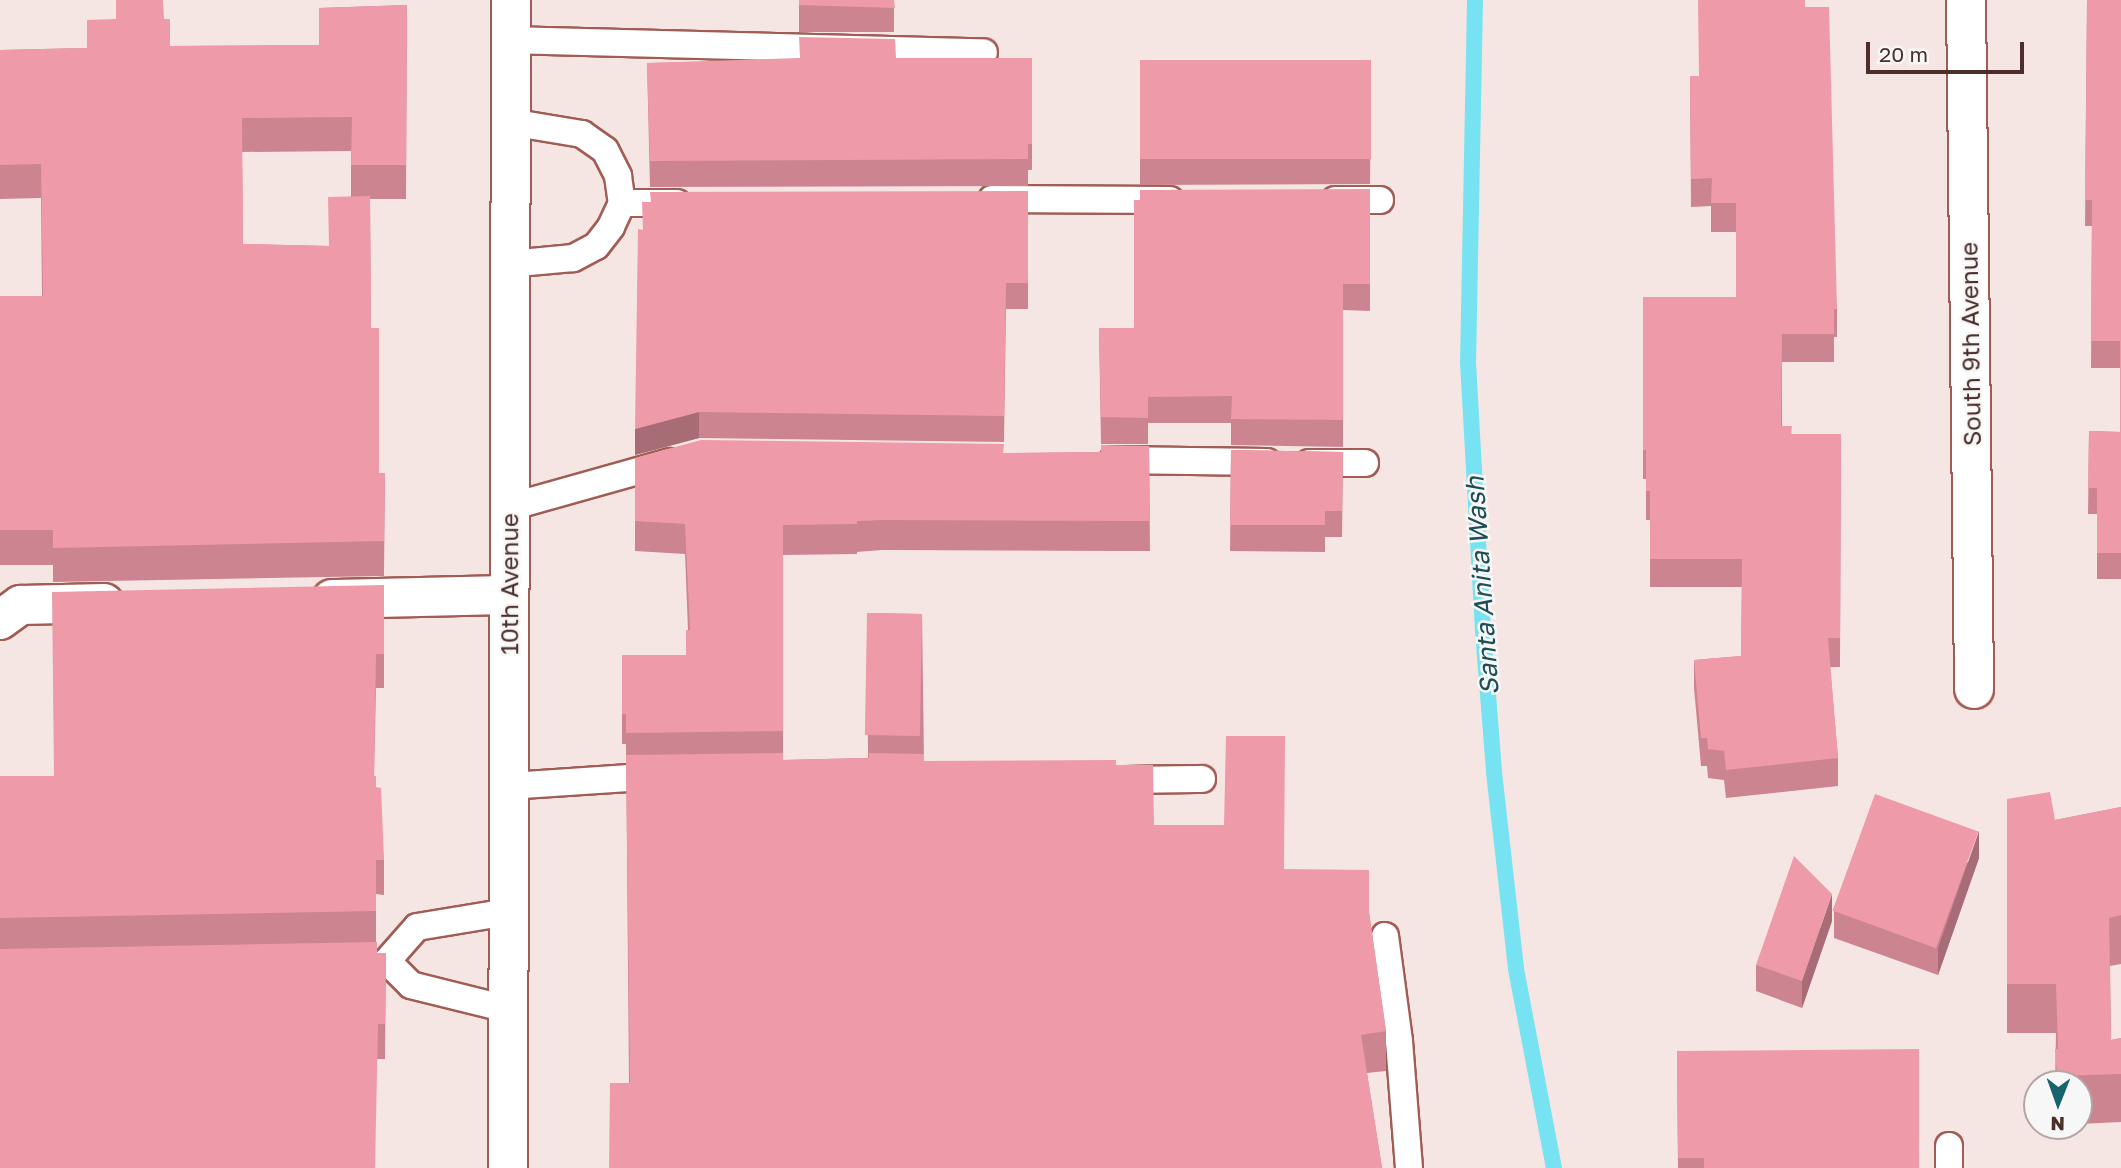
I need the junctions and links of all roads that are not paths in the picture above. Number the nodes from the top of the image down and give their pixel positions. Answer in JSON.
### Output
{"nodes":[{"id":1,"x":511,"y":0,"type":"edge"},
{"id":2,"x":1966,"y":0,"type":"edge"},
{"id":3,"x":511,"y":40,"type":"junction"},
{"id":4,"x":984,"y":52,"type":"dead end"},
{"id":5,"x":510,"y":122,"type":"junction"},
{"id":6,"x":964,"y":200,"type":"edge"},
{"id":7,"x":1197,"y":200,"type":"edge"},
{"id":8,"x":1304,"y":200,"type":"edge"},
{"id":9,"x":1380,"y":200,"type":"dead end"},
{"id":10,"x":704,"y":202,"type":"edge"},
{"id":11,"x":622,"y":203,"type":"junction"},
{"id":12,"x":510,"y":264,"type":"junction"},
{"id":13,"x":699,"y":454,"type":"edge"},
{"id":14,"x":1087,"y":460,"type":"edge"},
{"id":15,"x":1365,"y":463,"type":"dead end"},
{"id":16,"x":510,"y":507,"type":"junction"},
{"id":17,"x":508,"y":595,"type":"junction"},
{"id":18,"x":299,"y":600,"type":"edge"},
{"id":19,"x":132,"y":603,"type":"edge"},
{"id":20,"x":0,"y":620,"type":"edge"},
{"id":21,"x":1974,"y":689,"type":"dead end"},
{"id":22,"x":687,"y":776,"type":"edge"},
{"id":23,"x":1202,"y":779,"type":"dead end"},
{"id":24,"x":1098,"y":780,"type":"edge"},
{"id":25,"x":509,"y":786,"type":"junction"},
{"id":26,"x":508,"y":912,"type":"junction"},
{"id":27,"x":1385,"y":936,"type":"dead end"},
{"id":28,"x":359,"y":961,"type":"edge"},
{"id":29,"x":387,"y":961,"type":"junction"},
{"id":30,"x":508,"y":1009,"type":"junction"},
{"id":31,"x":508,"y":1168,"type":"edge"},
{"id":32,"x":1409,"y":1168,"type":"edge"}],
"edges":[{"from":1,"to":3,"type":"street","name":"10th Avenue"},
{"from":2,"to":21,"type":"street","name":"South 9th Avenue"},
{"from":3,"to":4,"type":"lane"},
{"from":3,"to":5,"type":"street","name":"10th Avenue"},
{"from":5,"to":11,"type":"lane"},
{"from":5,"to":12,"type":"street","name":"10th Avenue"},
{"from":6,"to":7,"type":"lane"},
{"from":8,"to":9,"type":"lane"},
{"from":10,"to":11,"type":"lane"},
{"from":11,"to":12,"type":"lane"},
{"from":12,"to":16,"type":"street","name":"10th Avenue"},
{"from":13,"to":16,"type":"lane"},
{"from":14,"to":15,"type":"lane"},
{"from":16,"to":17,"type":"street","name":"10th Avenue"},
{"from":17,"to":18,"type":"street"},
{"from":17,"to":25,"type":"street","name":"10th Avenue"},
{"from":19,"to":20,"type":"street"},
{"from":22,"to":25,"type":"lane"},
{"from":23,"to":24,"type":"lane"},
{"from":25,"to":26,"type":"street","name":"10th Avenue"},
{"from":26,"to":29,"type":"lane"},
{"from":26,"to":30,"type":"street","name":"10th Avenue"},
{"from":27,"to":32,"type":"lane"},
{"from":28,"to":29,"type":"lane"},
{"from":29,"to":30,"type":"lane"},
{"from":30,"to":31,"type":"street","name":"10th Avenue"}]}
